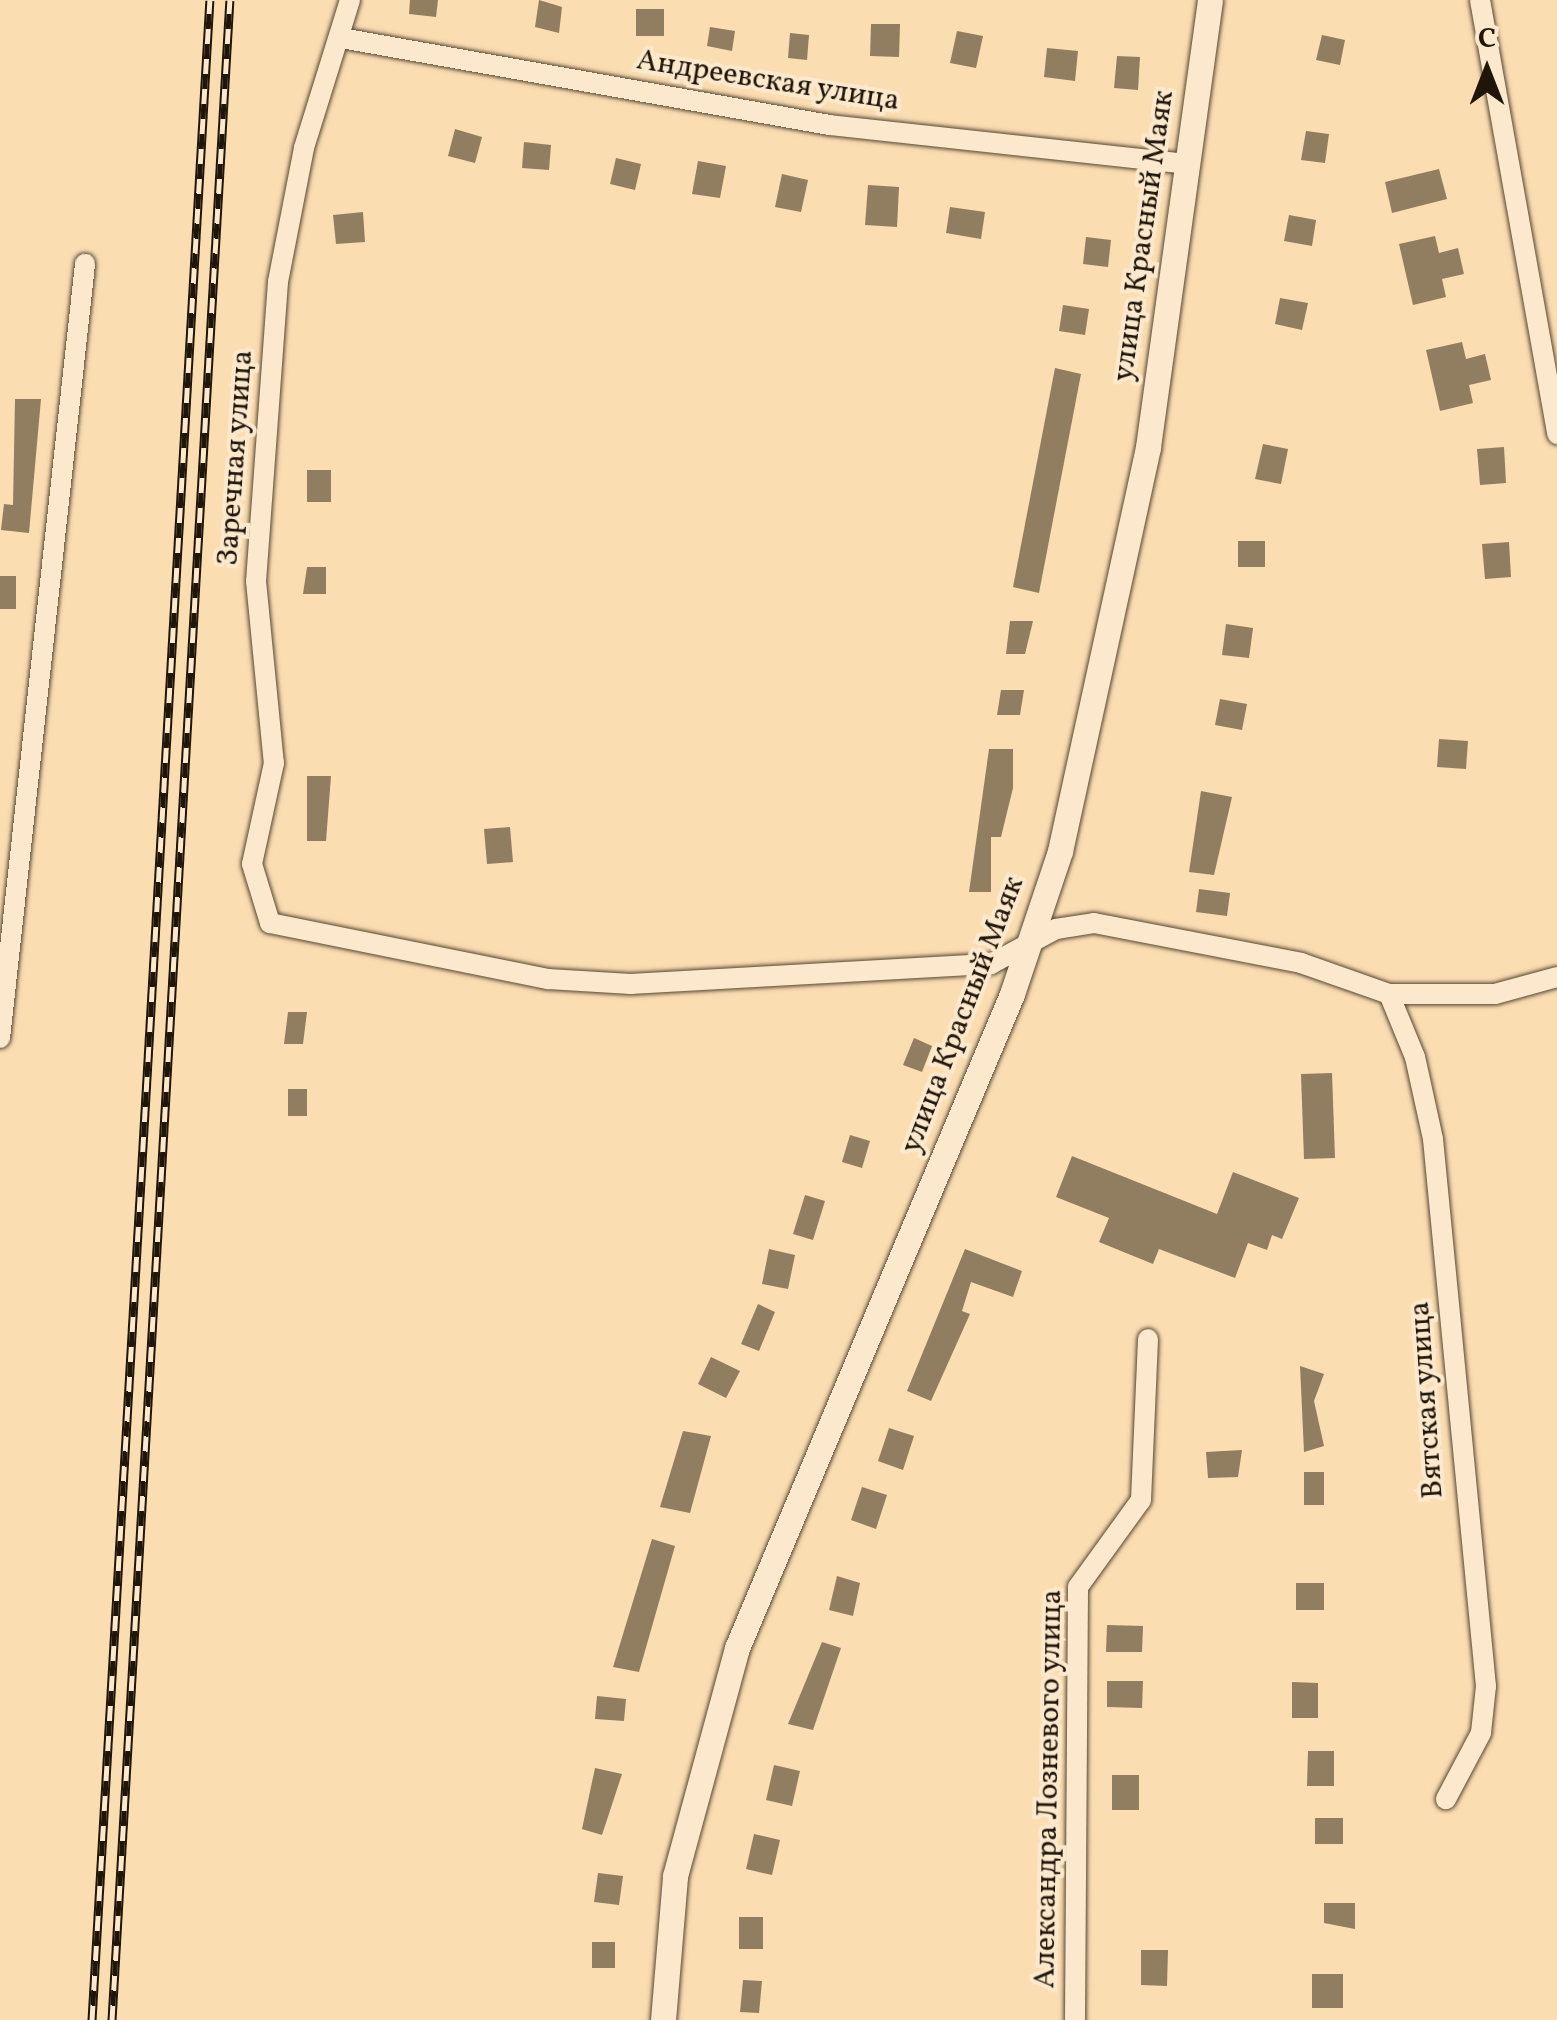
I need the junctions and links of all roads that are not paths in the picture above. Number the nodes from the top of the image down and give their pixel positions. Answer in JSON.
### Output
{"nodes":[{"id":1,"x":350,"y":0,"type":"edge"},
{"id":2,"x":1210,"y":0,"type":"edge"},
{"id":3,"x":1480,"y":0,"type":"edge"},
{"id":4,"x":341,"y":38,"type":"junction"},
{"id":5,"x":1188,"y":164,"type":"junction"},
{"id":6,"x":85,"y":264,"type":"dead end"},
{"id":7,"x":1557,"y":434,"type":"edge"},
{"id":8,"x":1030,"y":940,"type":"junction"},
{"id":9,"x":1557,"y":976,"type":"edge"},
{"id":10,"x":1389,"y":994,"type":"junction"},
{"id":11,"x":0,"y":1038,"type":"edge"},
{"id":12,"x":1148,"y":1340,"type":"dead end"},
{"id":13,"x":1446,"y":1799,"type":"dead end"},
{"id":14,"x":664,"y":2020,"type":"edge"},
{"id":15,"x":1075,"y":2020,"type":"edge"}],
"edges":[{"from":1,"to":4,"type":"street","name":"Заречная улица"},
{"from":2,"to":5,"type":"street","name":"улица Красный Маяк"},
{"from":3,"to":7,"type":"street"},
{"from":4,"to":5,"type":"street","name":"Андреевская улица"},
{"from":4,"to":8,"type":"street","name":"Заречная улица"},
{"from":5,"to":8,"type":"street","name":"улица Красный Маяк"},
{"from":6,"to":11,"type":"street"},
{"from":8,"to":10,"type":"street"},
{"from":8,"to":14,"type":"street","name":"улица Красный Маяк"},
{"from":9,"to":10,"type":"street"},
{"from":10,"to":13,"type":"street","name":"Вятская улица"},
{"from":12,"to":15,"type":"street","name":"Александра Лозневого улица"}]}
